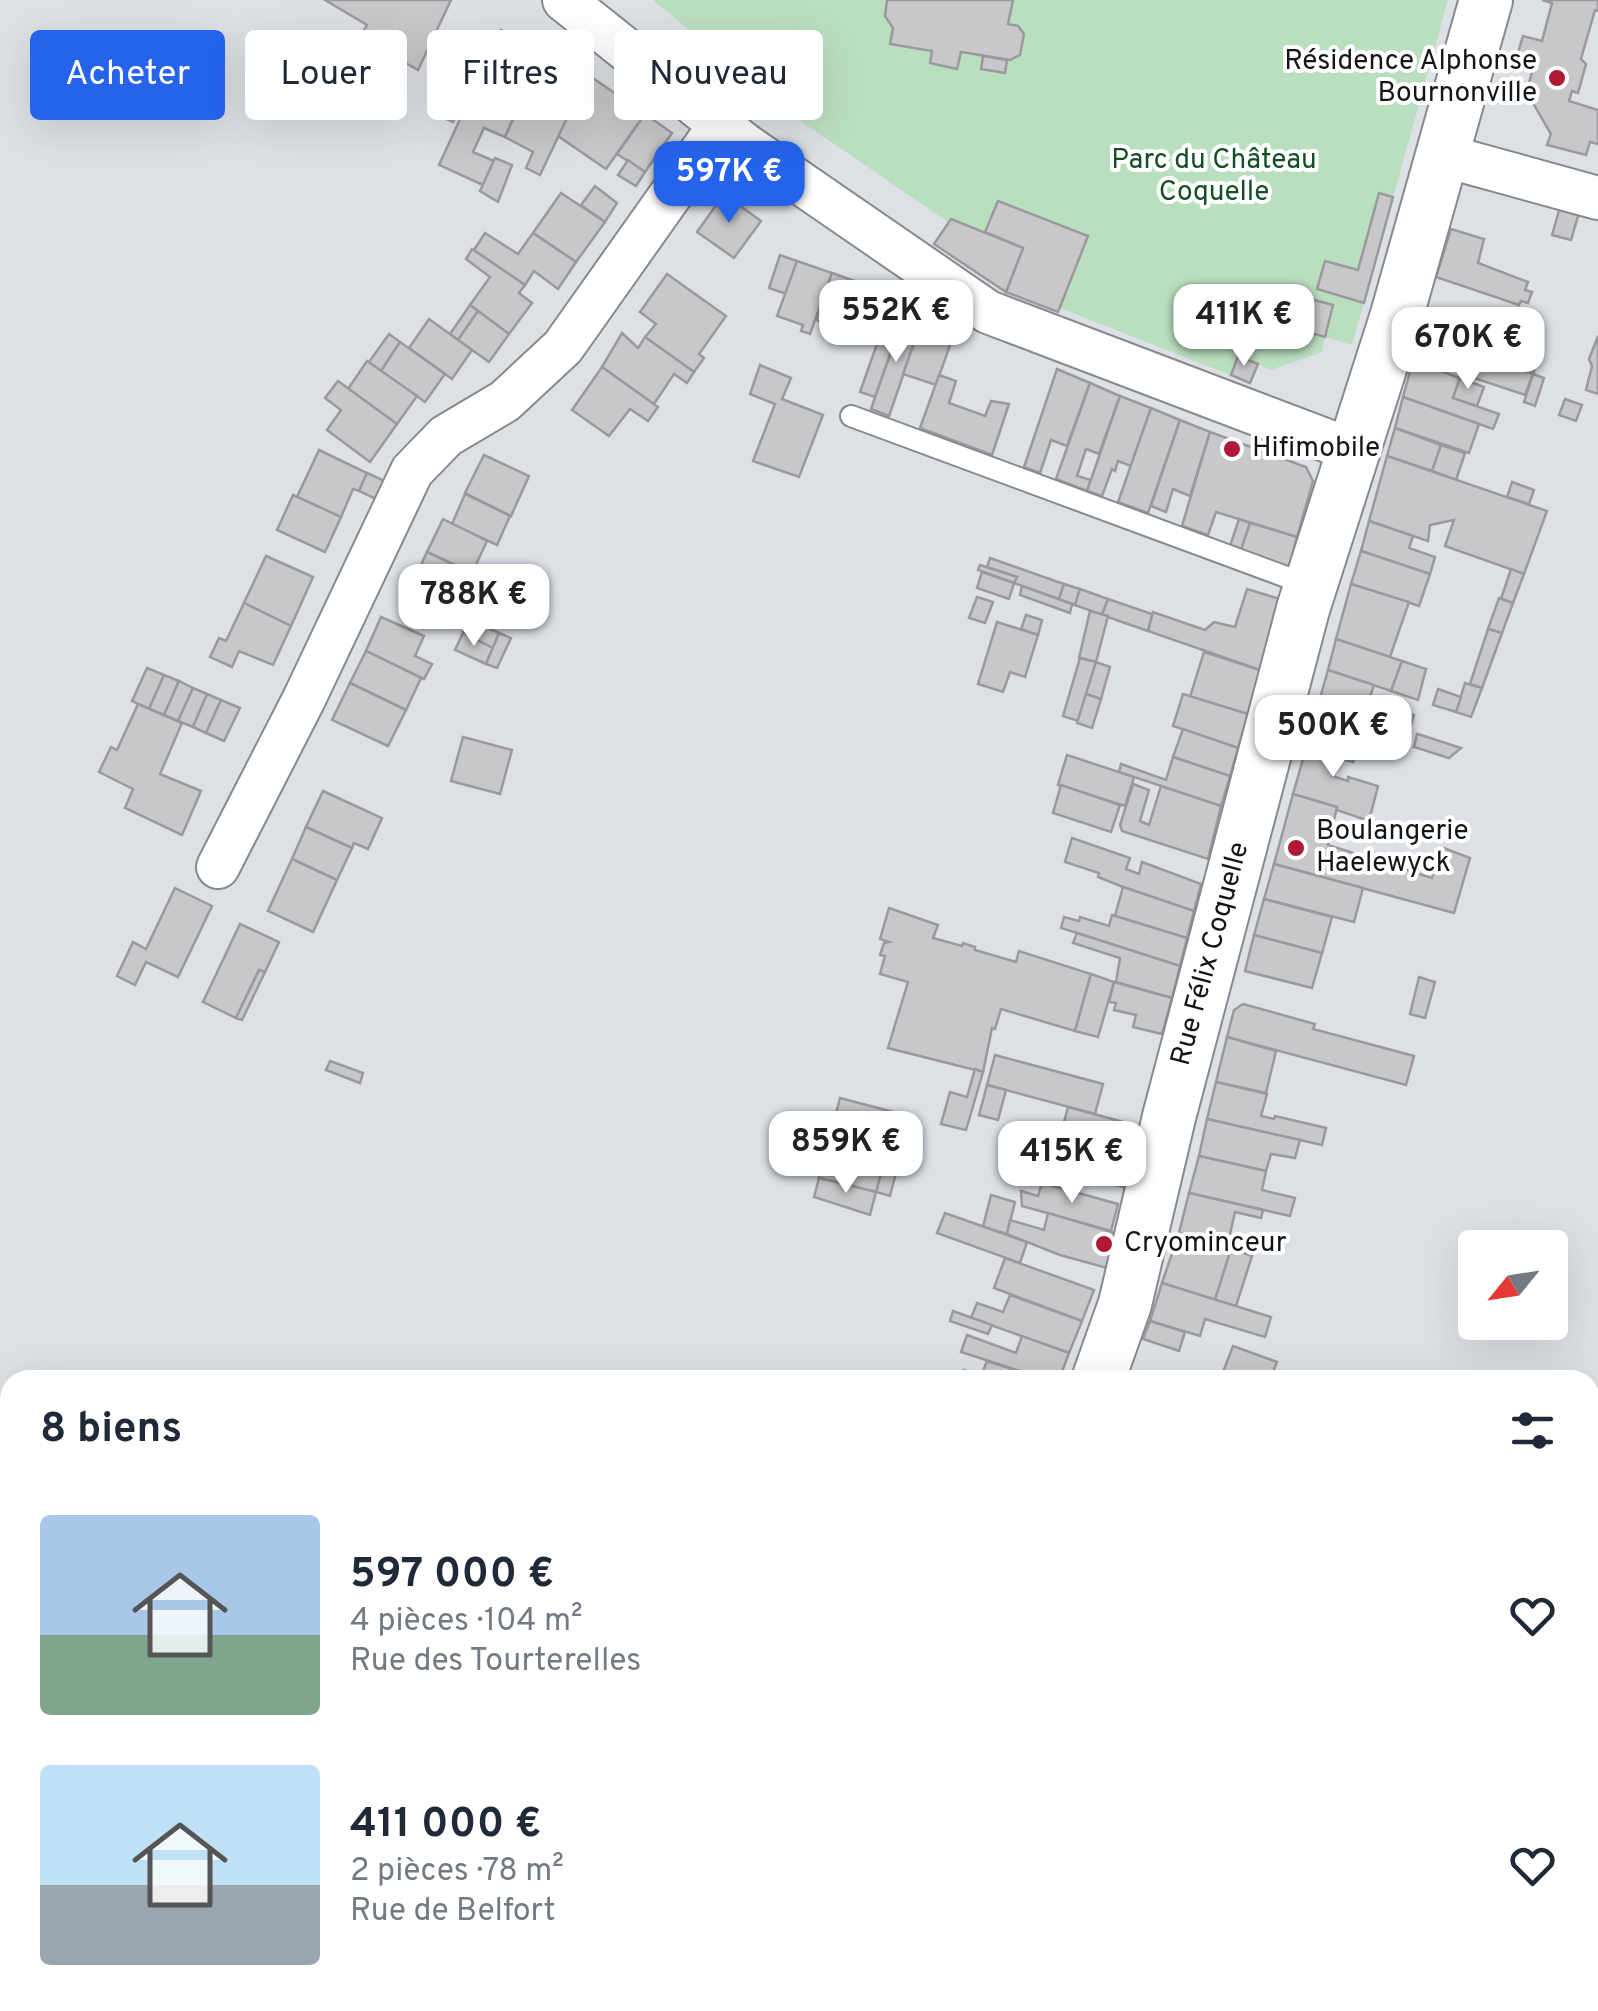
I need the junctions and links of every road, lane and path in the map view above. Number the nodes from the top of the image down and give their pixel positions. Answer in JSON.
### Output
{"nodes":[{"id":1,"x":564,"y":0,"type":"edge"},
{"id":2,"x":1486,"y":0,"type":"edge"},
{"id":3,"x":720,"y":125,"type":"junction"},
{"id":4,"x":1442,"y":155,"type":"junction"},
{"id":5,"x":1598,"y":198,"type":"edge"},
{"id":6,"x":851,"y":416,"type":"dead end"},
{"id":7,"x":1354,"y":450,"type":"junction"},
{"id":8,"x":1310,"y":586,"type":"junction"},
{"id":9,"x":218,"y":866,"type":"dead end"},
{"id":10,"x":1102,"y":1370,"type":"edge"}],
"edges":[{"from":1,"to":3,"type":"street"},
{"from":2,"to":4,"type":"street","name":"Rue Félix Coquelle"},
{"from":3,"to":7,"type":"street"},
{"from":3,"to":9,"type":"street"},
{"from":4,"to":5,"type":"street"},
{"from":4,"to":7,"type":"street","name":"Rue Félix Coquelle"},
{"from":6,"to":8,"type":"lane"},
{"from":7,"to":8,"type":"street","name":"Rue Félix Coquelle"},
{"from":8,"to":10,"type":"street","name":"Rue Félix Coquelle"}]}
